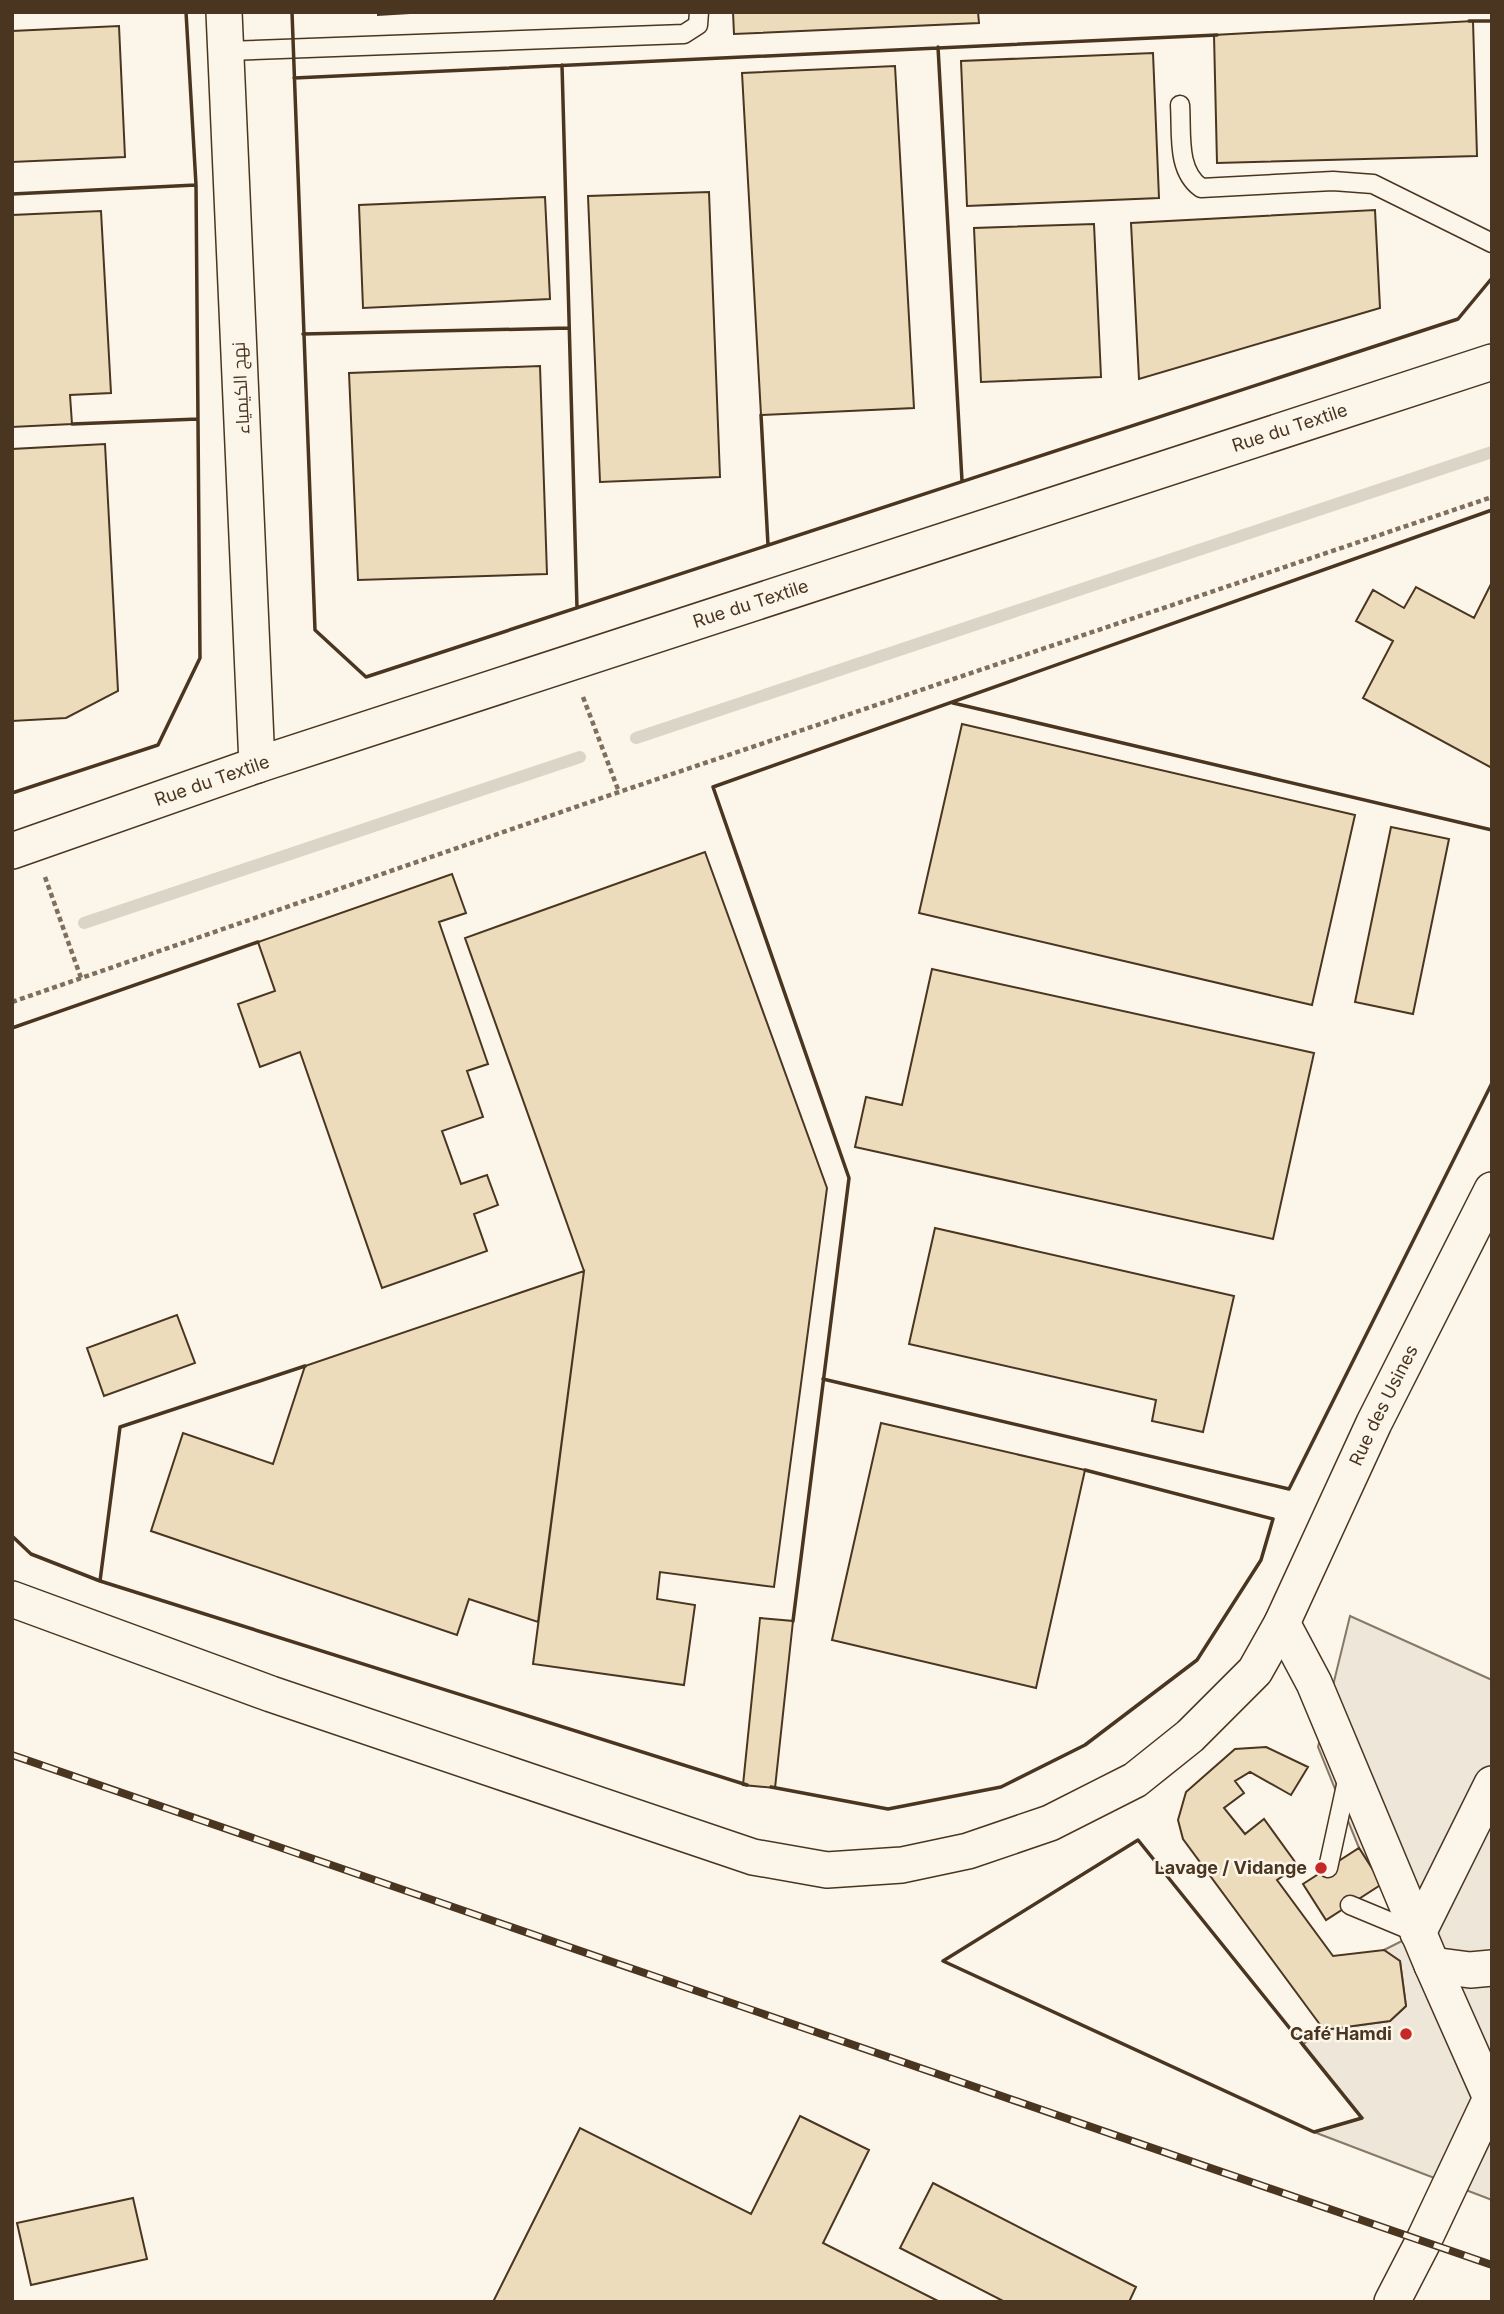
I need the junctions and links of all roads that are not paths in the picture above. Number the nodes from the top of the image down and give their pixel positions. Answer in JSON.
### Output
{"nodes":[{"id":1,"x":224,"y":12,"type":"edge"},
{"id":2,"x":699,"y":12,"type":"edge"},
{"id":3,"x":226,"y":51,"type":"junction"},
{"id":4,"x":1180,"y":105,"type":"dead end"},
{"id":5,"x":1492,"y":243,"type":"edge"},
{"id":6,"x":1492,"y":362,"type":"edge"},
{"id":7,"x":257,"y":765,"type":"junction"},
{"id":8,"x":23,"y":847,"type":"edge"},
{"id":9,"x":1492,"y":1190,"type":"edge"},
{"id":10,"x":12,"y":1599,"type":"edge"},
{"id":11,"x":1282,"y":1623,"type":"junction"},
{"id":12,"x":1350,"y":1769,"type":"junction"},
{"id":13,"x":1492,"y":1784,"type":"edge"},
{"id":14,"x":1328,"y":1868,"type":"dead end"},
{"id":15,"x":1350,"y":1905,"type":"dead end"},
{"id":16,"x":1418,"y":1933,"type":"junction"},
{"id":17,"x":1432,"y":1965,"type":"junction"},
{"id":18,"x":1492,"y":1968,"type":"edge"},
{"id":19,"x":1491,"y":2097,"type":"edge"},
{"id":20,"x":1478,"y":2161,"type":"edge"},
{"id":21,"x":1392,"y":2302,"type":"edge"}],
"edges":[{"from":1,"to":3,"type":"street","name":"نهج الكيمياء"},
{"from":2,"to":3,"type":"lane"},
{"from":3,"to":7,"type":"street","name":"نهج الكيمياء"},
{"from":4,"to":5,"type":"lane"},
{"from":6,"to":7,"type":"street","name":"Rue du Textile"},
{"from":7,"to":8,"type":"street","name":"Rue du Textile"},
{"from":9,"to":11,"type":"street","name":"Rue des Usines"},
{"from":10,"to":11,"type":"street","name":"Rue des Usines"},
{"from":11,"to":12,"type":"street"},
{"from":12,"to":14,"type":"lane"},
{"from":12,"to":16,"type":"street"},
{"from":13,"to":16,"type":"street"},
{"from":15,"to":16,"type":"lane"},
{"from":16,"to":17,"type":"street"},
{"from":17,"to":18,"type":"street"},
{"from":17,"to":19,"type":"street"},
{"from":19,"to":20,"type":"street"},
{"from":20,"to":21,"type":"street"}]}
